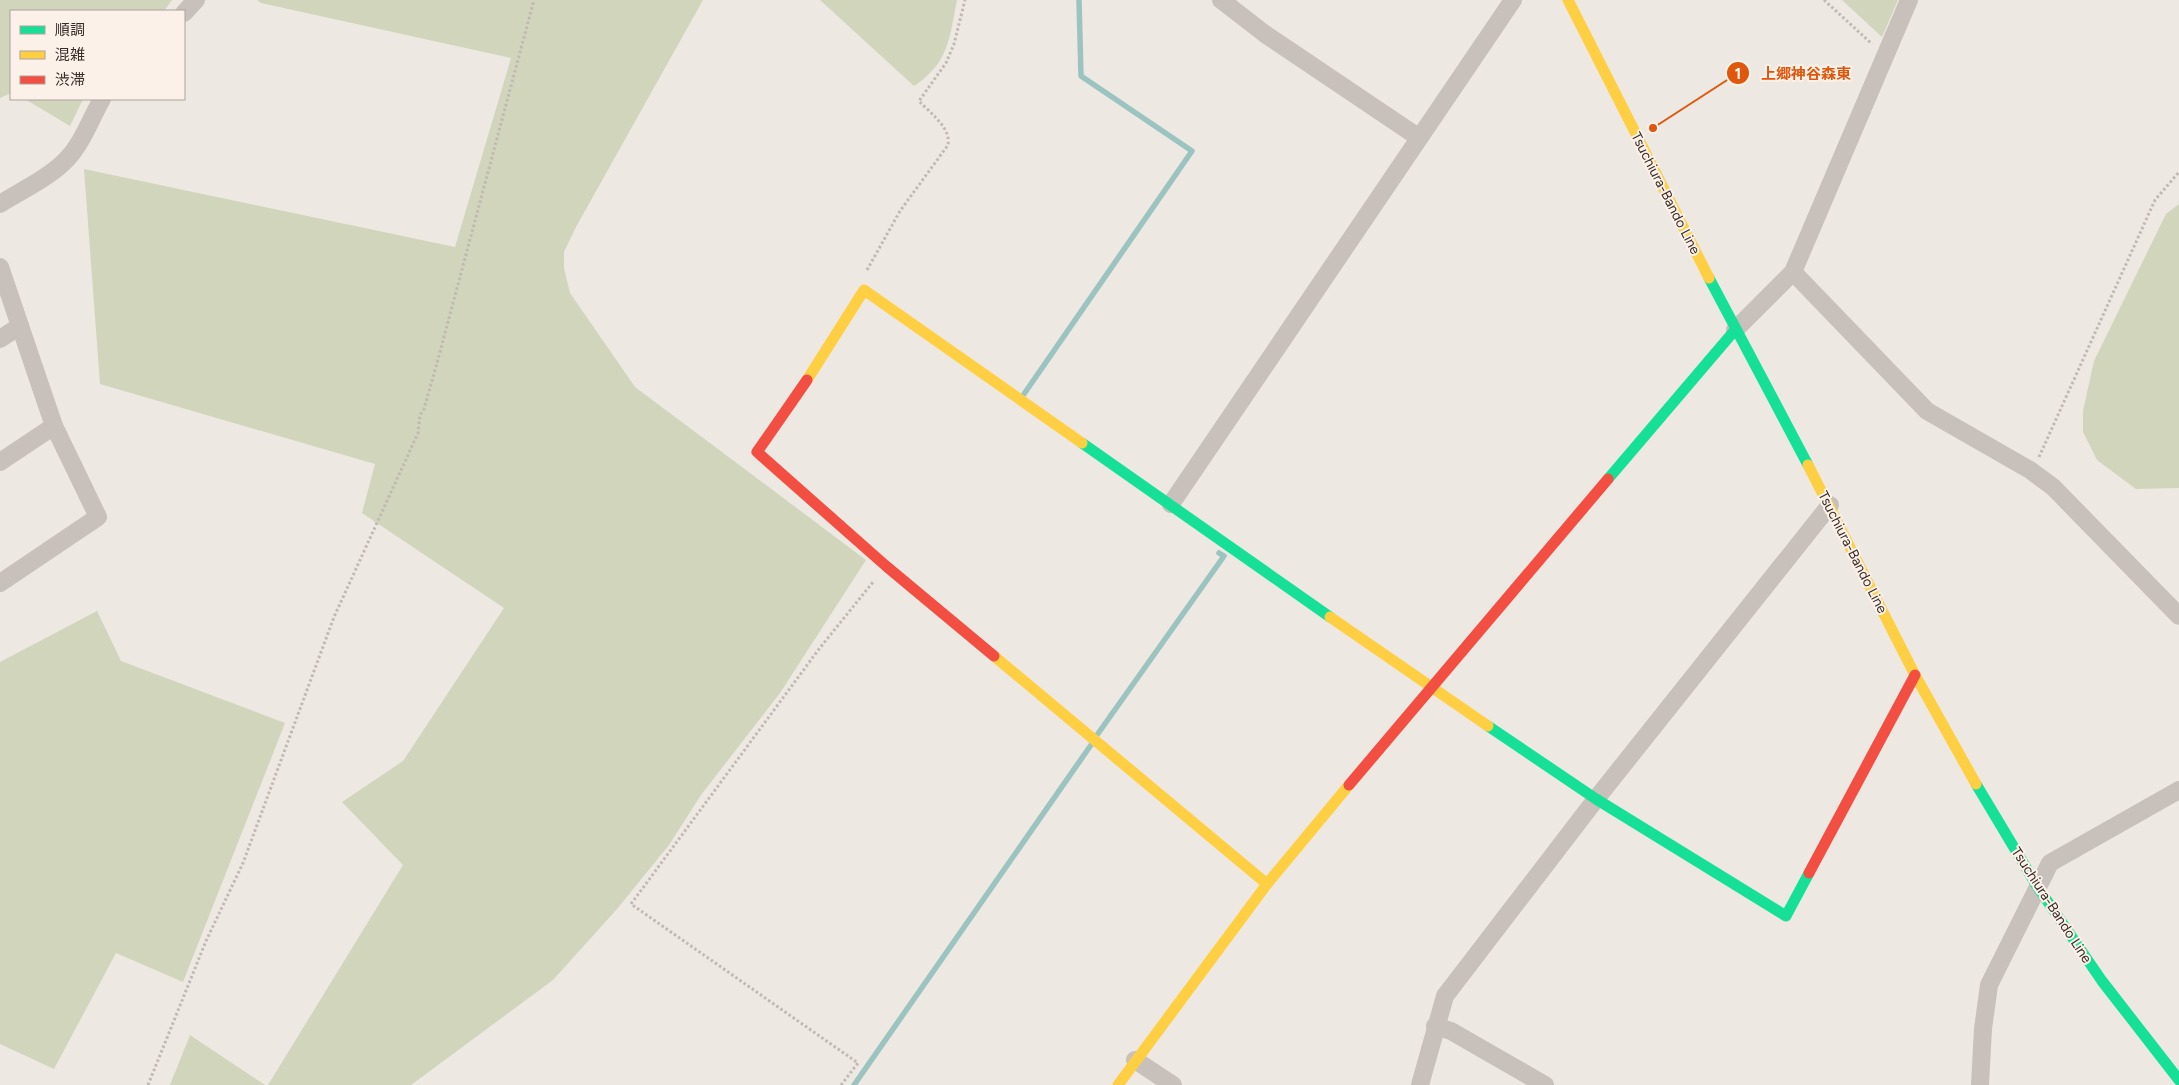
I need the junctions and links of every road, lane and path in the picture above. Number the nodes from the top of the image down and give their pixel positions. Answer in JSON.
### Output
{"nodes":[{"id":1,"x":196,"y":0,"type":"edge"},
{"id":2,"x":534,"y":0,"type":"edge"},
{"id":3,"x":965,"y":0,"type":"edge"},
{"id":4,"x":1221,"y":0,"type":"edge"},
{"id":5,"x":1513,"y":0,"type":"edge"},
{"id":6,"x":1568,"y":0,"type":"edge"},
{"id":7,"x":1824,"y":0,"type":"edge"},
{"id":8,"x":1909,"y":0,"type":"edge"},
{"id":9,"x":185,"y":12,"type":"edge"},
{"id":10,"x":1885,"y":56,"type":"junction"},
{"id":11,"x":101,"y":100,"type":"edge"},
{"id":12,"x":1418,"y":137,"type":"junction"},
{"id":13,"x":2179,"y":172,"type":"edge"},
{"id":14,"x":0,"y":204,"type":"edge"},
{"id":15,"x":0,"y":267,"type":"edge"},
{"id":16,"x":1793,"y":272,"type":"junction"},
{"id":17,"x":864,"y":290,"type":"junction"},
{"id":18,"x":20,"y":326,"type":"junction"},
{"id":19,"x":1735,"y":330,"type":"junction"},
{"id":20,"x":0,"y":339,"type":"edge"},
{"id":21,"x":54,"y":426,"type":"junction"},
{"id":22,"x":0,"y":462,"type":"edge"},
{"id":23,"x":2030,"y":470,"type":"junction"},
{"id":24,"x":1171,"y":504,"type":"junction"},
{"id":25,"x":1830,"y":505,"type":"junction"},
{"id":26,"x":886,"y":566,"type":"junction"},
{"id":27,"x":0,"y":583,"type":"edge"},
{"id":28,"x":2179,"y":616,"type":"edge"},
{"id":29,"x":1915,"y":675,"type":"junction"},
{"id":30,"x":1432,"y":688,"type":"junction"},
{"id":31,"x":2179,"y":790,"type":"edge"},
{"id":32,"x":1596,"y":800,"type":"junction"},
{"id":33,"x":1267,"y":884,"type":"junction"},
{"id":34,"x":2037,"y":886,"type":"junction"},
{"id":35,"x":1436,"y":1026,"type":"junction"},
{"id":36,"x":1136,"y":1060,"type":"junction"},
{"id":37,"x":2179,"y":1080,"type":"edge"},
{"id":38,"x":148,"y":1085,"type":"edge"},
{"id":39,"x":841,"y":1085,"type":"edge"},
{"id":40,"x":1118,"y":1085,"type":"edge"},
{"id":41,"x":1172,"y":1085,"type":"edge"},
{"id":42,"x":1420,"y":1085,"type":"edge"},
{"id":43,"x":1545,"y":1085,"type":"edge"},
{"id":44,"x":1980,"y":1085,"type":"edge"}],
"edges":[{"from":1,"to":9,"type":"street"},
{"from":2,"to":38,"type":"path"},
{"from":3,"to":17,"type":"path"},
{"from":4,"to":12,"type":"street"},
{"from":5,"to":12,"type":"street"},
{"from":6,"to":19,"type":"street","name":"Tsuchiura-Bando Line"},
{"from":7,"to":10,"type":"path"},
{"from":8,"to":10,"type":"street"},
{"from":10,"to":16,"type":"street"},
{"from":11,"to":14,"type":"street"},
{"from":12,"to":24,"type":"street"},
{"from":13,"to":23,"type":"path"},
{"from":15,"to":18,"type":"street"},
{"from":16,"to":19,"type":"street"},
{"from":16,"to":23,"type":"street"},
{"from":17,"to":24,"type":"street"},
{"from":17,"to":26,"type":"street"},
{"from":18,"to":20,"type":"street"},
{"from":18,"to":21,"type":"street"},
{"from":19,"to":25,"type":"street","name":"Tsuchiura-Bando Line"},
{"from":19,"to":30,"type":"street"},
{"from":21,"to":22,"type":"street"},
{"from":21,"to":27,"type":"street"},
{"from":23,"to":28,"type":"street"},
{"from":24,"to":30,"type":"street"},
{"from":25,"to":29,"type":"street","name":"Tsuchiura-Bando Line"},
{"from":25,"to":32,"type":"street"},
{"from":26,"to":33,"type":"street"},
{"from":26,"to":39,"type":"path"},
{"from":29,"to":32,"type":"street"},
{"from":29,"to":34,"type":"street","name":"Tsuchiura-Bando Line"},
{"from":30,"to":32,"type":"street"},
{"from":30,"to":33,"type":"street"},
{"from":31,"to":34,"type":"street"},
{"from":32,"to":35,"type":"street"},
{"from":33,"to":36,"type":"street"},
{"from":34,"to":37,"type":"street","name":"Tsuchiura-Bando Line"},
{"from":34,"to":44,"type":"street"},
{"from":35,"to":42,"type":"street"},
{"from":35,"to":43,"type":"street"},
{"from":36,"to":40,"type":"street"},
{"from":36,"to":41,"type":"street"}]}
